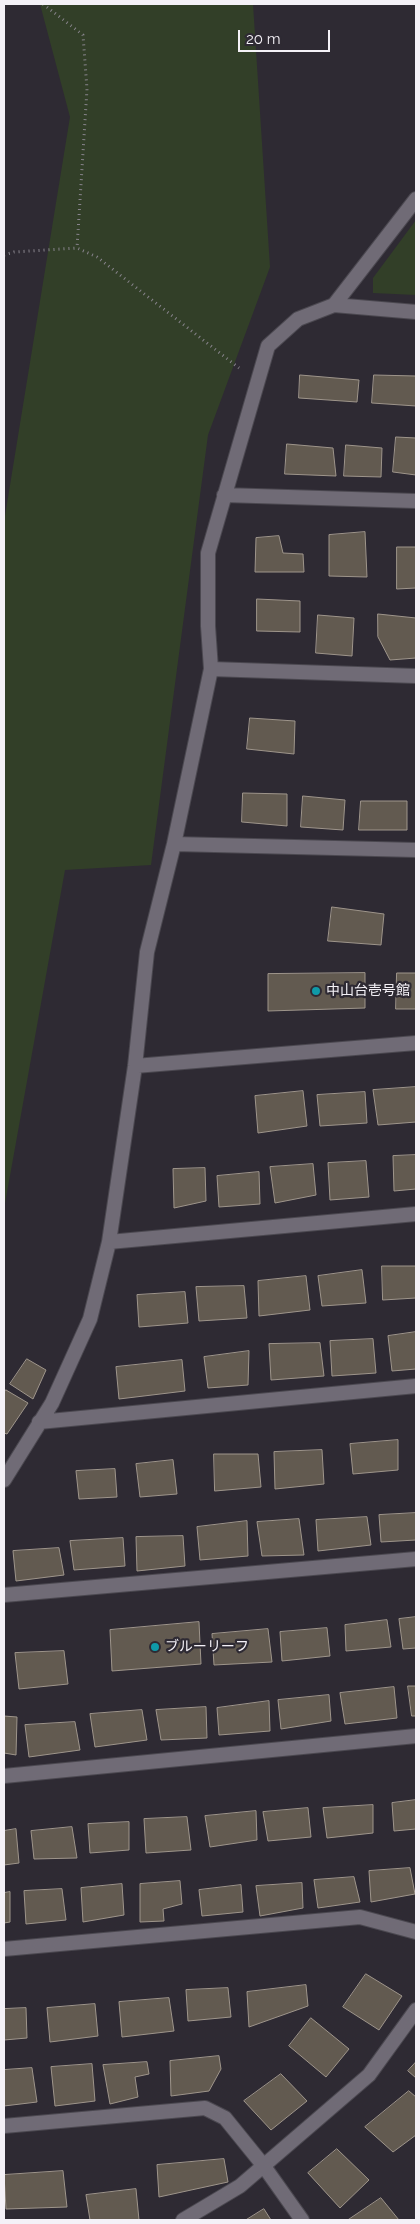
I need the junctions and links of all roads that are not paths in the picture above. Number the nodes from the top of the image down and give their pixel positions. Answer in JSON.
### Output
{"nodes":[{"id":1,"x":416,"y":199,"type":"edge"},
{"id":2,"x":334,"y":305,"type":"junction"},
{"id":3,"x":416,"y":312,"type":"edge"},
{"id":4,"x":224,"y":495,"type":"junction"},
{"id":5,"x":416,"y":501,"type":"edge"},
{"id":6,"x":211,"y":669,"type":"junction"},
{"id":7,"x":416,"y":676,"type":"edge"},
{"id":8,"x":174,"y":844,"type":"junction"},
{"id":9,"x":416,"y":850,"type":"edge"},
{"id":10,"x":416,"y":1043,"type":"edge"},
{"id":11,"x":135,"y":1066,"type":"junction"},
{"id":12,"x":416,"y":1214,"type":"edge"},
{"id":13,"x":109,"y":1242,"type":"junction"},
{"id":14,"x":416,"y":1386,"type":"edge"},
{"id":15,"x":39,"y":1422,"type":"junction"},
{"id":16,"x":4,"y":1480,"type":"edge"},
{"id":17,"x":416,"y":1559,"type":"edge"},
{"id":18,"x":4,"y":1595,"type":"edge"},
{"id":19,"x":416,"y":1736,"type":"edge"},
{"id":20,"x":4,"y":1776,"type":"edge"},
{"id":21,"x":416,"y":1932,"type":"edge"},
{"id":22,"x":4,"y":1949,"type":"edge"},
{"id":23,"x":416,"y":2010,"type":"edge"},
{"id":24,"x":4,"y":2126,"type":"edge"},
{"id":25,"x":263,"y":2165,"type":"junction"},
{"id":26,"x":183,"y":2220,"type":"edge"},
{"id":27,"x":302,"y":2220,"type":"edge"}],
"edges":[{"from":1,"to":2,"type":"street"},
{"from":2,"to":3,"type":"street"},
{"from":2,"to":4,"type":"street"},
{"from":4,"to":5,"type":"street"},
{"from":4,"to":6,"type":"street"},
{"from":6,"to":7,"type":"street"},
{"from":6,"to":8,"type":"street"},
{"from":8,"to":9,"type":"street"},
{"from":8,"to":11,"type":"street"},
{"from":10,"to":11,"type":"street"},
{"from":11,"to":13,"type":"street"},
{"from":12,"to":13,"type":"street"},
{"from":13,"to":15,"type":"street"},
{"from":14,"to":15,"type":"street"},
{"from":15,"to":16,"type":"street"},
{"from":17,"to":18,"type":"street"},
{"from":19,"to":20,"type":"street"},
{"from":21,"to":22,"type":"street"},
{"from":23,"to":25,"type":"street"},
{"from":24,"to":25,"type":"street"},
{"from":25,"to":26,"type":"street"},
{"from":25,"to":27,"type":"street"}]}
